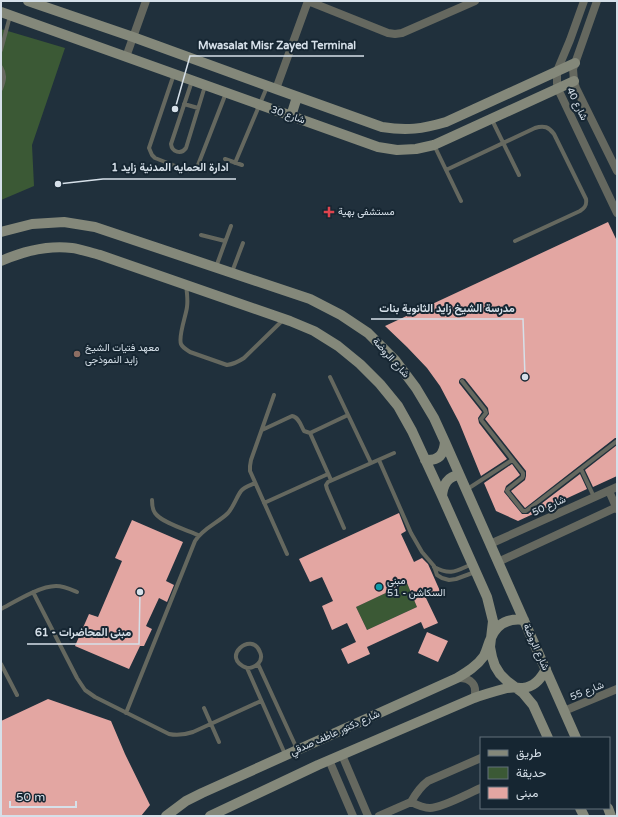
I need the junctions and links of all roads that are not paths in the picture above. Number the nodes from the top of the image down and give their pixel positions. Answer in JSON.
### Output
{"nodes":[{"id":1,"x":28,"y":1,"type":"edge"},
{"id":2,"x":146,"y":1,"type":"edge"},
{"id":3,"x":308,"y":1,"type":"edge"},
{"id":4,"x":475,"y":1,"type":"edge"},
{"id":5,"x":584,"y":1,"type":"edge"},
{"id":6,"x":597,"y":1,"type":"edge"},
{"id":7,"x":5,"y":14,"type":"edge"},
{"id":8,"x":133,"y":38,"type":"junction"},
{"id":9,"x":1,"y":50,"type":"edge"},
{"id":10,"x":126,"y":57,"type":"junction"},
{"id":11,"x":575,"y":63,"type":"junction"},
{"id":12,"x":1,"y":67,"type":"edge"},
{"id":13,"x":557,"y":71,"type":"junction"},
{"id":14,"x":174,"y":74,"type":"junction"},
{"id":15,"x":2,"y":80,"type":"edge"},
{"id":16,"x":193,"y":81,"type":"junction"},
{"id":17,"x":574,"y":81,"type":"junction"},
{"id":18,"x":205,"y":85,"type":"junction"},
{"id":19,"x":271,"y":88,"type":"junction"},
{"id":20,"x":1,"y":89,"type":"edge"},
{"id":21,"x":558,"y":89,"type":"junction"},
{"id":22,"x":226,"y":93,"type":"junction"},
{"id":23,"x":297,"y":97,"type":"junction"},
{"id":24,"x":184,"y":104,"type":"junction"},
{"id":25,"x":259,"y":105,"type":"junction"},
{"id":26,"x":198,"y":108,"type":"junction"},
{"id":27,"x":291,"y":116,"type":"junction"},
{"id":28,"x":492,"y":119,"type":"junction"},
{"id":29,"x":503,"y":143,"type":"junction"},
{"id":30,"x":434,"y":145,"type":"junction"},
{"id":31,"x":225,"y":159,"type":"dead end"},
{"id":32,"x":235,"y":163,"type":"junction"},
{"id":33,"x":242,"y":165,"type":"dead end"},
{"id":34,"x":446,"y":170,"type":"junction"},
{"id":35,"x":617,"y":171,"type":"edge"},
{"id":36,"x":519,"y":175,"type":"dead end"},
{"id":37,"x":461,"y":201,"type":"dead end"},
{"id":38,"x":617,"y":213,"type":"edge"},
{"id":39,"x":230,"y":226,"type":"dead end"},
{"id":40,"x":1,"y":232,"type":"edge"},
{"id":41,"x":201,"y":235,"type":"dead end"},
{"id":42,"x":515,"y":240,"type":"dead end"},
{"id":43,"x":225,"y":241,"type":"junction"},
{"id":44,"x":243,"y":243,"type":"dead end"},
{"id":45,"x":1,"y":261,"type":"edge"},
{"id":46,"x":215,"y":267,"type":"junction"},
{"id":47,"x":231,"y":273,"type":"junction"},
{"id":48,"x":186,"y":285,"type":"junction"},
{"id":49,"x":284,"y":319,"type":"junction"},
{"id":50,"x":330,"y":377,"type":"dead end"},
{"id":51,"x":462,"y":381,"type":"dead end"},
{"id":52,"x":274,"y":395,"type":"dead end"},
{"id":53,"x":348,"y":415,"type":"junction"},
{"id":54,"x":262,"y":430,"type":"junction"},
{"id":55,"x":310,"y":433,"type":"junction"},
{"id":56,"x":617,"y":441,"type":"edge"},
{"id":57,"x":445,"y":442,"type":"junction"},
{"id":58,"x":394,"y":453,"type":"dead end"},
{"id":59,"x":379,"y":460,"type":"junction"},
{"id":60,"x":425,"y":460,"type":"junction"},
{"id":61,"x":512,"y":460,"type":"junction"},
{"id":62,"x":370,"y":463,"type":"junction"},
{"id":63,"x":581,"y":469,"type":"junction"},
{"id":64,"x":328,"y":474,"type":"junction"},
{"id":65,"x":459,"y":475,"type":"junction"},
{"id":66,"x":331,"y":480,"type":"junction"},
{"id":67,"x":255,"y":483,"type":"junction"},
{"id":68,"x":617,"y":487,"type":"edge"},
{"id":69,"x":466,"y":490,"type":"junction"},
{"id":70,"x":609,"y":491,"type":"junction"},
{"id":71,"x":442,"y":496,"type":"junction"},
{"id":72,"x":594,"y":497,"type":"junction"},
{"id":73,"x":152,"y":500,"type":"dead end"},
{"id":74,"x":264,"y":503,"type":"junction"},
{"id":75,"x":617,"y":508,"type":"edge"},
{"id":76,"x":344,"y":528,"type":"dead end"},
{"id":77,"x":198,"y":535,"type":"junction"},
{"id":78,"x":490,"y":544,"type":"junction"},
{"id":79,"x":287,"y":554,"type":"dead end"},
{"id":80,"x":498,"y":562,"type":"junction"},
{"id":81,"x":434,"y":566,"type":"junction"},
{"id":82,"x":474,"y":568,"type":"junction"},
{"id":83,"x":33,"y":592,"type":"junction"},
{"id":84,"x":78,"y":592,"type":"dead end"},
{"id":85,"x":1,"y":609,"type":"edge"},
{"id":86,"x":524,"y":620,"type":"junction"},
{"id":87,"x":491,"y":638,"type":"junction"},
{"id":88,"x":1,"y":664,"type":"edge"},
{"id":89,"x":258,"y":664,"type":"junction"},
{"id":90,"x":247,"y":668,"type":"junction"},
{"id":91,"x":546,"y":669,"type":"junction"},
{"id":92,"x":457,"y":678,"type":"junction"},
{"id":93,"x":515,"y":687,"type":"junction"},
{"id":94,"x":617,"y":689,"type":"edge"},
{"id":95,"x":17,"y":695,"type":"dead end"},
{"id":96,"x":474,"y":698,"type":"junction"},
{"id":97,"x":261,"y":701,"type":"junction"},
{"id":98,"x":204,"y":708,"type":"dead end"},
{"id":99,"x":564,"y":711,"type":"junction"},
{"id":100,"x":126,"y":713,"type":"junction"},
{"id":101,"x":211,"y":724,"type":"junction"},
{"id":102,"x":548,"y":737,"type":"edge"},
{"id":103,"x":576,"y":737,"type":"edge"},
{"id":104,"x":220,"y":742,"type":"dead end"},
{"id":105,"x":297,"y":750,"type":"junction"},
{"id":106,"x":286,"y":755,"type":"junction"},
{"id":107,"x":342,"y":755,"type":"junction"},
{"id":108,"x":480,"y":758,"type":"edge"},
{"id":109,"x":329,"y":760,"type":"junction"},
{"id":110,"x":480,"y":788,"type":"edge"},
{"id":111,"x":411,"y":802,"type":"junction"},
{"id":112,"x":166,"y":816,"type":"edge"},
{"id":113,"x":210,"y":816,"type":"edge"},
{"id":114,"x":353,"y":816,"type":"edge"},
{"id":115,"x":368,"y":816,"type":"edge"},
{"id":116,"x":379,"y":816,"type":"edge"}],
"edges":[{"from":1,"to":8,"type":"street","name":"شارع 30"},
{"from":2,"to":8,"type":"street"},
{"from":3,"to":4,"type":"street"},
{"from":3,"to":19,"type":"street"},
{"from":5,"to":13,"type":"street","name":"شارع 40"},
{"from":6,"to":11,"type":"street","name":"شارع 40"},
{"from":7,"to":9,"type":"lane"},
{"from":7,"to":10,"type":"street","name":"شارع 30"},
{"from":8,"to":10,"type":"street"},
{"from":8,"to":19,"type":"street","name":"شارع 30"},
{"from":10,"to":14,"type":"street","name":"شارع 30"},
{"from":11,"to":13,"type":"street","name":"شارع 30"},
{"from":11,"to":17,"type":"street","name":"شارع 40"},
{"from":12,"to":15,"type":"lane"},
{"from":13,"to":21,"type":"street","name":"شارع 40"},
{"from":13,"to":23,"type":"street","name":"شارع 30"},
{"from":14,"to":16,"type":"street","name":"شارع 30"},
{"from":14,"to":22,"type":"lane"},
{"from":15,"to":20,"type":"lane"},
{"from":16,"to":18,"type":"street","name":"شارع 30"},
{"from":16,"to":24,"type":"lane"},
{"from":17,"to":21,"type":"street","name":"شارع 30"},
{"from":17,"to":35,"type":"street","name":"شارع 40"},
{"from":18,"to":22,"type":"street","name":"شارع 30"},
{"from":18,"to":26,"type":"lane"},
{"from":19,"to":23,"type":"street","name":"شارع 30"},
{"from":19,"to":25,"type":"lane"},
{"from":21,"to":28,"type":"street","name":"شارع 30"},
{"from":21,"to":38,"type":"street","name":"شارع 40"},
{"from":22,"to":25,"type":"street","name":"شارع 30"},
{"from":23,"to":27,"type":"street"},
{"from":24,"to":26,"type":"lane"},
{"from":24,"to":26,"type":"lane"},
{"from":25,"to":27,"type":"street","name":"شارع 30"},
{"from":25,"to":32,"type":"lane"},
{"from":27,"to":30,"type":"street","name":"شارع 30"},
{"from":28,"to":29,"type":"lane"},
{"from":28,"to":30,"type":"street","name":"شارع 30"},
{"from":29,"to":34,"type":"lane"},
{"from":29,"to":36,"type":"lane"},
{"from":29,"to":42,"type":"lane"},
{"from":30,"to":34,"type":"lane"},
{"from":31,"to":32,"type":"lane"},
{"from":32,"to":33,"type":"lane"},
{"from":34,"to":37,"type":"lane"},
{"from":39,"to":43,"type":"lane"},
{"from":40,"to":46,"type":"street","name":"شارع الروضة"},
{"from":41,"to":43,"type":"lane"},
{"from":43,"to":46,"type":"lane"},
{"from":44,"to":47,"type":"lane"},
{"from":45,"to":48,"type":"street"},
{"from":46,"to":47,"type":"street","name":"شارع الروضة"},
{"from":47,"to":57,"type":"street","name":"شارع الروضة"},
{"from":48,"to":49,"type":"street"},
{"from":48,"to":49,"type":"lane"},
{"from":49,"to":60,"type":"street"},
{"from":50,"to":53,"type":"lane"},
{"from":51,"to":61,"type":"lane"},
{"from":52,"to":54,"type":"lane"},
{"from":53,"to":55,"type":"lane"},
{"from":53,"to":62,"type":"lane"},
{"from":54,"to":55,"type":"lane"},
{"from":54,"to":67,"type":"lane"},
{"from":55,"to":64,"type":"lane"},
{"from":56,"to":63,"type":"lane"},
{"from":57,"to":60,"type":"street"},
{"from":57,"to":65,"type":"street","name":"شارع الروضة"},
{"from":58,"to":59,"type":"lane"},
{"from":59,"to":62,"type":"lane"},
{"from":59,"to":81,"type":"lane"},
{"from":60,"to":71,"type":"street"},
{"from":61,"to":63,"type":"lane"},
{"from":61,"to":69,"type":"lane"},
{"from":62,"to":66,"type":"lane"},
{"from":63,"to":72,"type":"lane"},
{"from":64,"to":66,"type":"lane"},
{"from":64,"to":74,"type":"lane"},
{"from":65,"to":69,"type":"street","name":"شارع الروضة"},
{"from":65,"to":71,"type":"street"},
{"from":66,"to":76,"type":"lane"},
{"from":67,"to":74,"type":"lane"},
{"from":67,"to":77,"type":"lane"},
{"from":68,"to":70,"type":"street","name":"شارع 50"},
{"from":69,"to":78,"type":"street","name":"شارع الروضة"},
{"from":70,"to":72,"type":"street","name":"شارع 50"},
{"from":70,"to":75,"type":"street"},
{"from":71,"to":82,"type":"street"},
{"from":72,"to":78,"type":"street","name":"شارع 50"},
{"from":73,"to":77,"type":"lane"},
{"from":74,"to":79,"type":"lane"},
{"from":75,"to":80,"type":"street"},
{"from":77,"to":100,"type":"lane"},
{"from":78,"to":80,"type":"street","name":"شارع الروضة"},
{"from":80,"to":86,"type":"street","name":"شارع الروضة"},
{"from":81,"to":82,"type":"lane"},
{"from":81,"to":82,"type":"lane"},
{"from":82,"to":87,"type":"street"},
{"from":83,"to":84,"type":"lane"},
{"from":83,"to":85,"type":"lane"},
{"from":83,"to":100,"type":"lane"},
{"from":86,"to":87,"type":"street"},
{"from":86,"to":91,"type":"street","name":"شارع الروضة"},
{"from":87,"to":92,"type":"street","name":"شارع دكتور عاطف صدقي"},
{"from":87,"to":93,"type":"street"},
{"from":88,"to":95,"type":"lane"},
{"from":89,"to":90,"type":"lane"},
{"from":89,"to":90,"type":"lane"},
{"from":89,"to":105,"type":"lane"},
{"from":90,"to":97,"type":"lane"},
{"from":91,"to":93,"type":"street"},
{"from":91,"to":99,"type":"street","name":"شارع الروضة"},
{"from":92,"to":96,"type":"street"},
{"from":92,"to":105,"type":"street","name":"شارع دكتور عاطف صدقي"},
{"from":93,"to":96,"type":"street"},
{"from":93,"to":102,"type":"street"},
{"from":94,"to":99,"type":"street","name":"شارع 55"},
{"from":96,"to":107,"type":"street"},
{"from":97,"to":101,"type":"lane"},
{"from":97,"to":106,"type":"lane"},
{"from":98,"to":101,"type":"lane"},
{"from":99,"to":103,"type":"street","name":"شارع الروضة"},
{"from":100,"to":101,"type":"lane"},
{"from":101,"to":104,"type":"lane"},
{"from":105,"to":106,"type":"street","name":"شارع دكتور عاطف صدقي"},
{"from":106,"to":112,"type":"street","name":"شارع دكتور عاطف صدقي"},
{"from":107,"to":109,"type":"street"},
{"from":107,"to":115,"type":"street"},
{"from":108,"to":111,"type":"street"},
{"from":109,"to":113,"type":"street"},
{"from":109,"to":114,"type":"street"},
{"from":110,"to":111,"type":"street"},
{"from":111,"to":116,"type":"street"}]}
